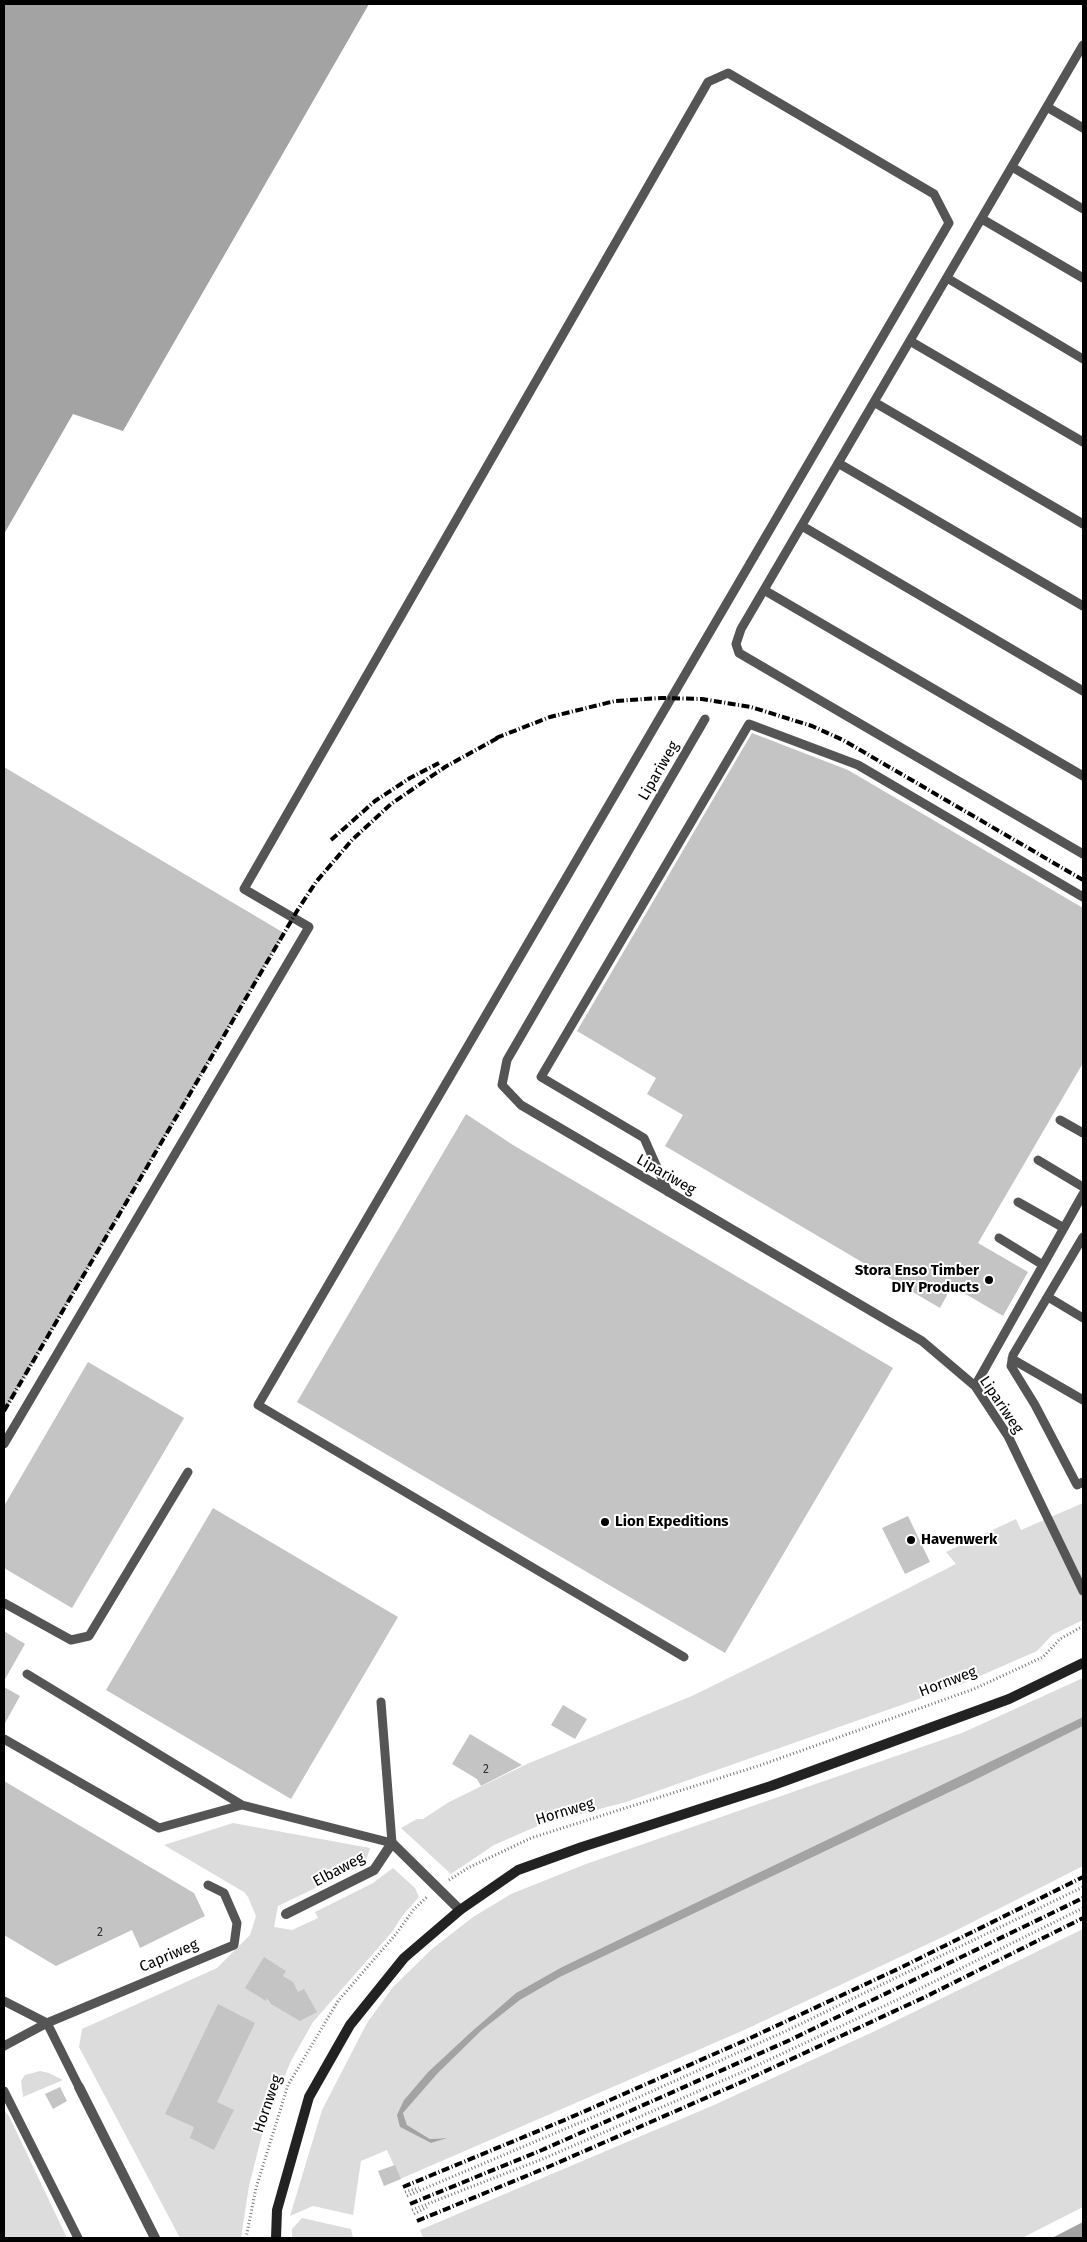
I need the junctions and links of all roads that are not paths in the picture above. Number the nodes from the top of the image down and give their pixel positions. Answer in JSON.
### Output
{"nodes":[{"id":1,"x":1083,"y":47,"type":"edge"},
{"id":2,"x":1047,"y":107,"type":"junction"},
{"id":3,"x":1083,"y":128,"type":"edge"},
{"id":4,"x":1012,"y":167,"type":"junction"},
{"id":5,"x":1083,"y":209,"type":"edge"},
{"id":6,"x":982,"y":219,"type":"junction"},
{"id":7,"x":947,"y":278,"type":"junction"},
{"id":8,"x":1083,"y":278,"type":"edge"},
{"id":9,"x":910,"y":341,"type":"junction"},
{"id":10,"x":1083,"y":359,"type":"edge"},
{"id":11,"x":874,"y":402,"type":"junction"},
{"id":12,"x":1083,"y":442,"type":"edge"},
{"id":13,"x":838,"y":463,"type":"junction"},
{"id":14,"x":1083,"y":524,"type":"edge"},
{"id":15,"x":802,"y":526,"type":"junction"},
{"id":16,"x":764,"y":590,"type":"junction"},
{"id":17,"x":1083,"y":606,"type":"edge"},
{"id":18,"x":1083,"y":691,"type":"edge"},
{"id":19,"x":705,"y":719,"type":"dead end"},
{"id":20,"x":1083,"y":776,"type":"edge"},
{"id":21,"x":1083,"y":854,"type":"edge"},
{"id":22,"x":1083,"y":897,"type":"edge"},
{"id":23,"x":1060,"y":1120,"type":"dead end"},
{"id":24,"x":1083,"y":1133,"type":"edge"},
{"id":25,"x":1038,"y":1160,"type":"dead end"},
{"id":26,"x":1083,"y":1187,"type":"edge"},
{"id":27,"x":668,"y":1192,"type":"junction"},
{"id":28,"x":1083,"y":1194,"type":"edge"},
{"id":29,"x":1018,"y":1202,"type":"dead end"},
{"id":30,"x":1064,"y":1228,"type":"junction"},
{"id":31,"x":1083,"y":1237,"type":"edge"},
{"id":32,"x":999,"y":1238,"type":"dead end"},
{"id":33,"x":1043,"y":1265,"type":"junction"},
{"id":34,"x":1048,"y":1297,"type":"junction"},
{"id":35,"x":1083,"y":1318,"type":"edge"},
{"id":36,"x":1012,"y":1359,"type":"junction"},
{"id":37,"x":975,"y":1386,"type":"junction"},
{"id":38,"x":1083,"y":1400,"type":"edge"},
{"id":39,"x":4,"y":1444,"type":"edge"},
{"id":40,"x":188,"y":1472,"type":"dead end"},
{"id":41,"x":1083,"y":1482,"type":"edge"},
{"id":42,"x":1083,"y":1591,"type":"edge"},
{"id":43,"x":4,"y":1603,"type":"edge"},
{"id":44,"x":684,"y":1657,"type":"dead end"},
{"id":45,"x":1083,"y":1663,"type":"edge"},
{"id":46,"x":27,"y":1674,"type":"dead end"},
{"id":47,"x":381,"y":1702,"type":"dead end"},
{"id":48,"x":4,"y":1739,"type":"edge"},
{"id":49,"x":242,"y":1804,"type":"junction"},
{"id":50,"x":392,"y":1843,"type":"junction"},
{"id":51,"x":208,"y":1885,"type":"dead end"},
{"id":52,"x":460,"y":1910,"type":"junction"},
{"id":53,"x":286,"y":1914,"type":"dead end"},
{"id":54,"x":4,"y":2001,"type":"edge"},
{"id":55,"x":47,"y":2023,"type":"junction"},
{"id":56,"x":4,"y":2046,"type":"edge"},
{"id":57,"x":79,"y":2087,"type":"joint"},
{"id":58,"x":4,"y":2091,"type":"edge"},
{"id":59,"x":78,"y":2238,"type":"edge"},
{"id":60,"x":155,"y":2238,"type":"edge"},
{"id":61,"x":276,"y":2238,"type":"edge"}],
"edges":[{"from":1,"to":2,"type":"lane"},
{"from":2,"to":3,"type":"lane"},
{"from":2,"to":4,"type":"lane"},
{"from":4,"to":5,"type":"lane"},
{"from":4,"to":6,"type":"lane"},
{"from":6,"to":7,"type":"lane"},
{"from":6,"to":8,"type":"lane"},
{"from":7,"to":9,"type":"lane"},
{"from":7,"to":10,"type":"lane"},
{"from":9,"to":11,"type":"lane"},
{"from":9,"to":12,"type":"lane"},
{"from":11,"to":13,"type":"lane"},
{"from":11,"to":14,"type":"lane"},
{"from":13,"to":15,"type":"lane"},
{"from":13,"to":17,"type":"lane"},
{"from":15,"to":16,"type":"lane"},
{"from":15,"to":18,"type":"lane"},
{"from":16,"to":20,"type":"lane"},
{"from":16,"to":21,"type":"lane"},
{"from":19,"to":27,"type":"lane","name":"Lipariweg"},
{"from":22,"to":27,"type":"lane"},
{"from":23,"to":24,"type":"lane"},
{"from":25,"to":26,"type":"lane"},
{"from":27,"to":37,"type":"lane","name":"Lipariweg"},
{"from":28,"to":30,"type":"lane"},
{"from":29,"to":30,"type":"lane"},
{"from":30,"to":33,"type":"lane"},
{"from":31,"to":34,"type":"lane"},
{"from":32,"to":33,"type":"lane"},
{"from":33,"to":37,"type":"lane"},
{"from":34,"to":35,"type":"lane"},
{"from":34,"to":36,"type":"lane"},
{"from":36,"to":38,"type":"lane"},
{"from":36,"to":41,"type":"lane"},
{"from":37,"to":42,"type":"lane","name":"Lipariweg"},
{"from":39,"to":44,"type":"lane"},
{"from":40,"to":43,"type":"lane"},
{"from":45,"to":52,"type":"street"},
{"from":46,"to":49,"type":"lane"},
{"from":47,"to":50,"type":"lane"},
{"from":48,"to":49,"type":"lane"},
{"from":49,"to":50,"type":"lane"},
{"from":50,"to":52,"type":"street"},
{"from":50,"to":53,"type":"street","name":"Elbaweg"},
{"from":51,"to":55,"type":"lane","name":"Capriweg"},
{"from":52,"to":61,"type":"street"},
{"from":54,"to":55,"type":"lane"},
{"from":55,"to":56,"type":"lane","name":"Capriweg"},
{"from":55,"to":57,"type":"lane"},
{"from":57,"to":60,"type":"street"},
{"from":58,"to":59,"type":"lane"}]}
